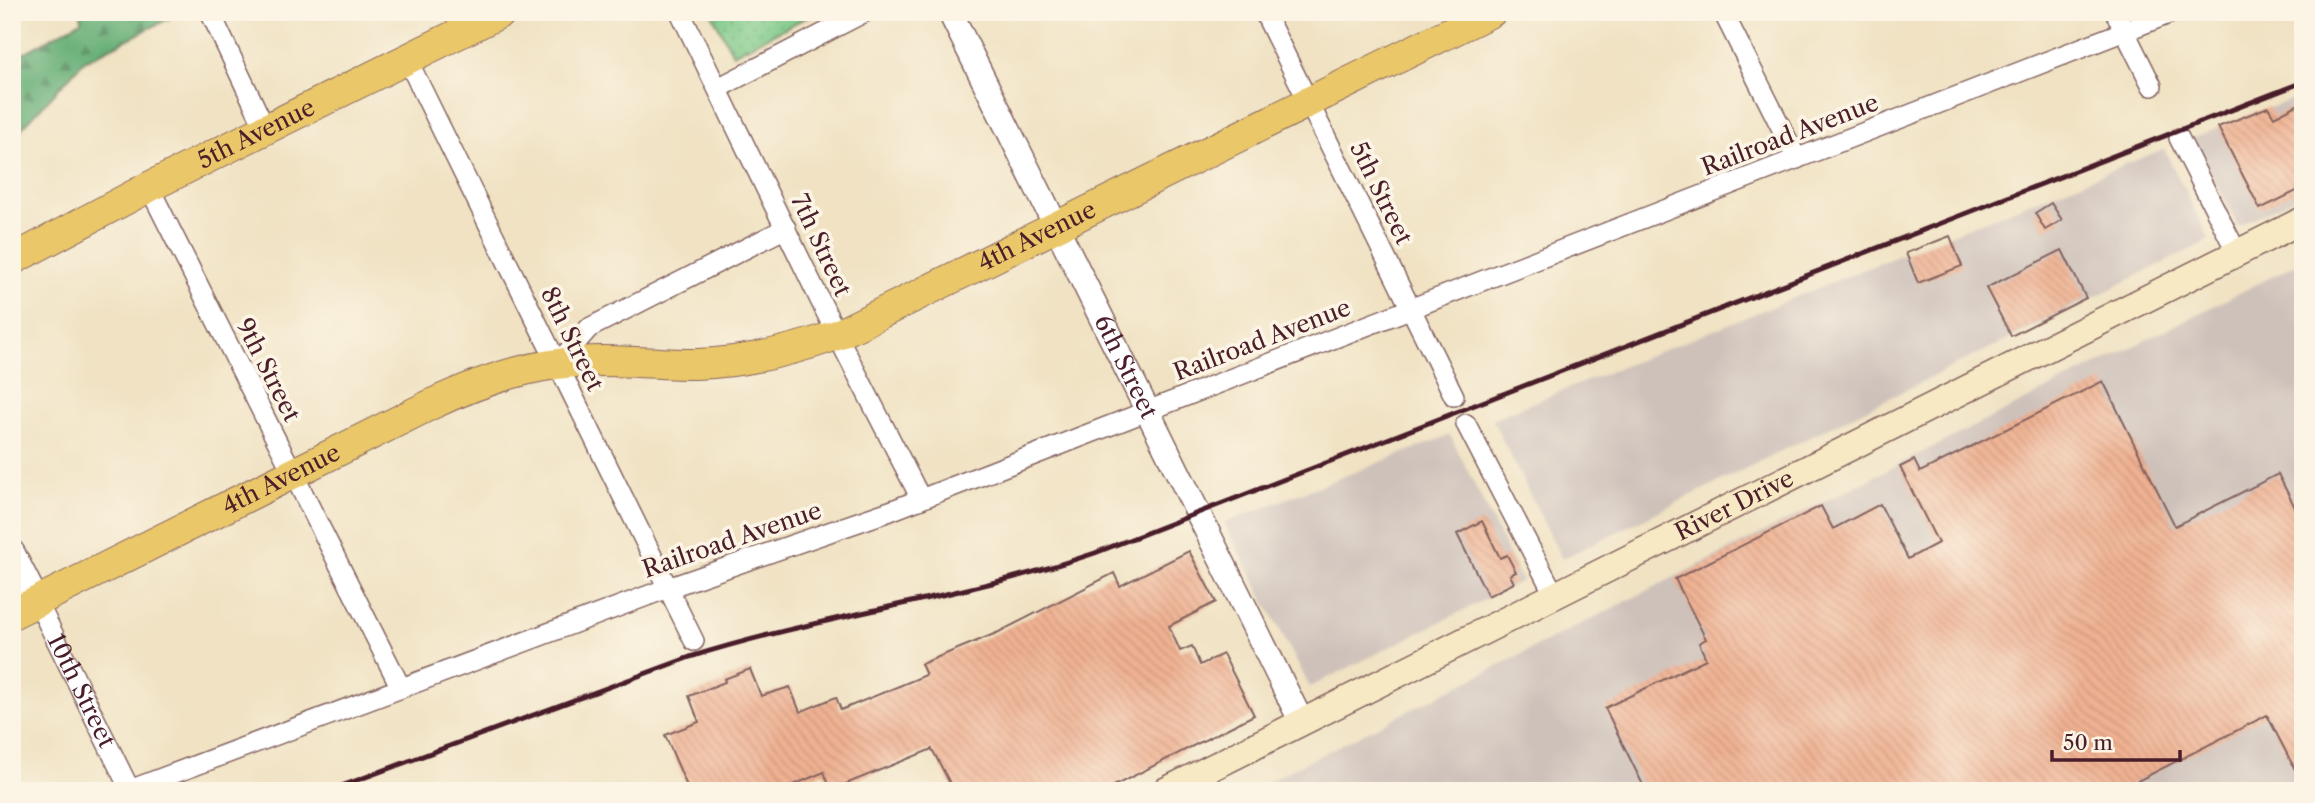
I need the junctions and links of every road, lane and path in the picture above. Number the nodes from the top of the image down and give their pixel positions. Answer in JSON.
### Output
{"nodes":[{"id":1,"x":209,"y":12,"type":"edge"},
{"id":2,"x":502,"y":12,"type":"edge"},
{"id":3,"x":680,"y":12,"type":"edge"},
{"id":4,"x":865,"y":12,"type":"edge"},
{"id":5,"x":950,"y":12,"type":"edge"},
{"id":6,"x":1264,"y":12,"type":"edge"},
{"id":7,"x":1491,"y":12,"type":"edge"},
{"id":8,"x":1723,"y":12,"type":"edge"},
{"id":9,"x":2115,"y":12,"type":"edge"},
{"id":10,"x":2174,"y":12,"type":"edge"},
{"id":11,"x":2125,"y":31,"type":"junction"},
{"id":12,"x":407,"y":59,"type":"junction"},
{"id":13,"x":2152,"y":86,"type":"dead end"},
{"id":14,"x":718,"y":88,"type":"junction"},
{"id":15,"x":1309,"y":103,"type":"junction"},
{"id":16,"x":265,"y":128,"type":"junction"},
{"id":17,"x":2179,"y":138,"type":"dead end"},
{"id":18,"x":1797,"y":159,"type":"junction"},
{"id":19,"x":149,"y":187,"type":"junction"},
{"id":20,"x":2303,"y":220,"type":"edge"},
{"id":21,"x":1057,"y":228,"type":"junction"},
{"id":22,"x":786,"y":229,"type":"junction"},
{"id":23,"x":2237,"y":253,"type":"junction"},
{"id":24,"x":12,"y":260,"type":"edge"},
{"id":25,"x":1410,"y":308,"type":"junction"},
{"id":26,"x":837,"y":335,"type":"junction"},
{"id":27,"x":556,"y":364,"type":"junction"},
{"id":28,"x":1454,"y":396,"type":"dead end"},
{"id":29,"x":1146,"y":412,"type":"junction"},
{"id":30,"x":1466,"y":424,"type":"dead end"},
{"id":31,"x":293,"y":474,"type":"junction"},
{"id":32,"x":920,"y":499,"type":"junction"},
{"id":33,"x":12,"y":552,"type":"edge"},
{"id":34,"x":668,"y":588,"type":"junction"},
{"id":35,"x":1555,"y":596,"type":"junction"},
{"id":36,"x":24,"y":608,"type":"edge"},
{"id":37,"x":694,"y":641,"type":"dead end"},
{"id":38,"x":401,"y":688,"type":"junction"},
{"id":39,"x":1301,"y":721,"type":"junction"},
{"id":40,"x":129,"y":790,"type":"edge"},
{"id":41,"x":1165,"y":791,"type":"edge"}],
"edges":[{"from":1,"to":16,"type":"street"},
{"from":2,"to":12,"type":"main road","name":"5th Avenue"},
{"from":3,"to":14,"type":"street","name":"7th Street"},
{"from":4,"to":14,"type":"street"},
{"from":5,"to":21,"type":"street","name":"6th Street"},
{"from":6,"to":15,"type":"street","name":"5th Street"},
{"from":7,"to":15,"type":"main road","name":"4th Avenue"},
{"from":8,"to":18,"type":"street"},
{"from":9,"to":11,"type":"street"},
{"from":10,"to":11,"type":"street","name":"Railroad Avenue"},
{"from":11,"to":13,"type":"street"},
{"from":11,"to":18,"type":"street","name":"Railroad Avenue"},
{"from":12,"to":16,"type":"main road","name":"5th Avenue"},
{"from":12,"to":27,"type":"street","name":"8th Street"},
{"from":14,"to":22,"type":"street","name":"7th Street"},
{"from":15,"to":21,"type":"main road","name":"4th Avenue"},
{"from":15,"to":25,"type":"street","name":"5th Street"},
{"from":16,"to":19,"type":"main road","name":"5th Avenue"},
{"from":17,"to":23,"type":"street"},
{"from":18,"to":25,"type":"street","name":"Railroad Avenue"},
{"from":19,"to":24,"type":"main road","name":"5th Avenue"},
{"from":19,"to":31,"type":"street","name":"9th Street"},
{"from":20,"to":23,"type":"main road","name":"River Drive"},
{"from":21,"to":26,"type":"main road","name":"4th Avenue"},
{"from":21,"to":29,"type":"street","name":"6th Street"},
{"from":22,"to":26,"type":"street","name":"7th Street"},
{"from":22,"to":27,"type":"street"},
{"from":23,"to":35,"type":"main road","name":"River Drive"},
{"from":25,"to":28,"type":"street","name":"5th Street"},
{"from":25,"to":29,"type":"street","name":"Railroad Avenue"},
{"from":26,"to":27,"type":"main road","name":"4th Avenue"},
{"from":26,"to":32,"type":"street","name":"7th Street"},
{"from":27,"to":31,"type":"main road","name":"4th Avenue"},
{"from":27,"to":34,"type":"street","name":"8th Street"},
{"from":29,"to":32,"type":"street","name":"Railroad Avenue"},
{"from":29,"to":39,"type":"street","name":"6th Street"},
{"from":30,"to":35,"type":"street"},
{"from":31,"to":36,"type":"main road","name":"4th Avenue"},
{"from":31,"to":38,"type":"street","name":"9th Street"},
{"from":32,"to":34,"type":"street","name":"Railroad Avenue"},
{"from":33,"to":36,"type":"street","name":"10th Street"},
{"from":34,"to":37,"type":"street","name":"8th Street"},
{"from":34,"to":38,"type":"street","name":"Railroad Avenue"},
{"from":35,"to":39,"type":"main road","name":"River Drive"},
{"from":36,"to":40,"type":"street","name":"10th Street"},
{"from":38,"to":40,"type":"street","name":"Railroad Avenue"},
{"from":39,"to":41,"type":"main road","name":"River Drive"}]}
